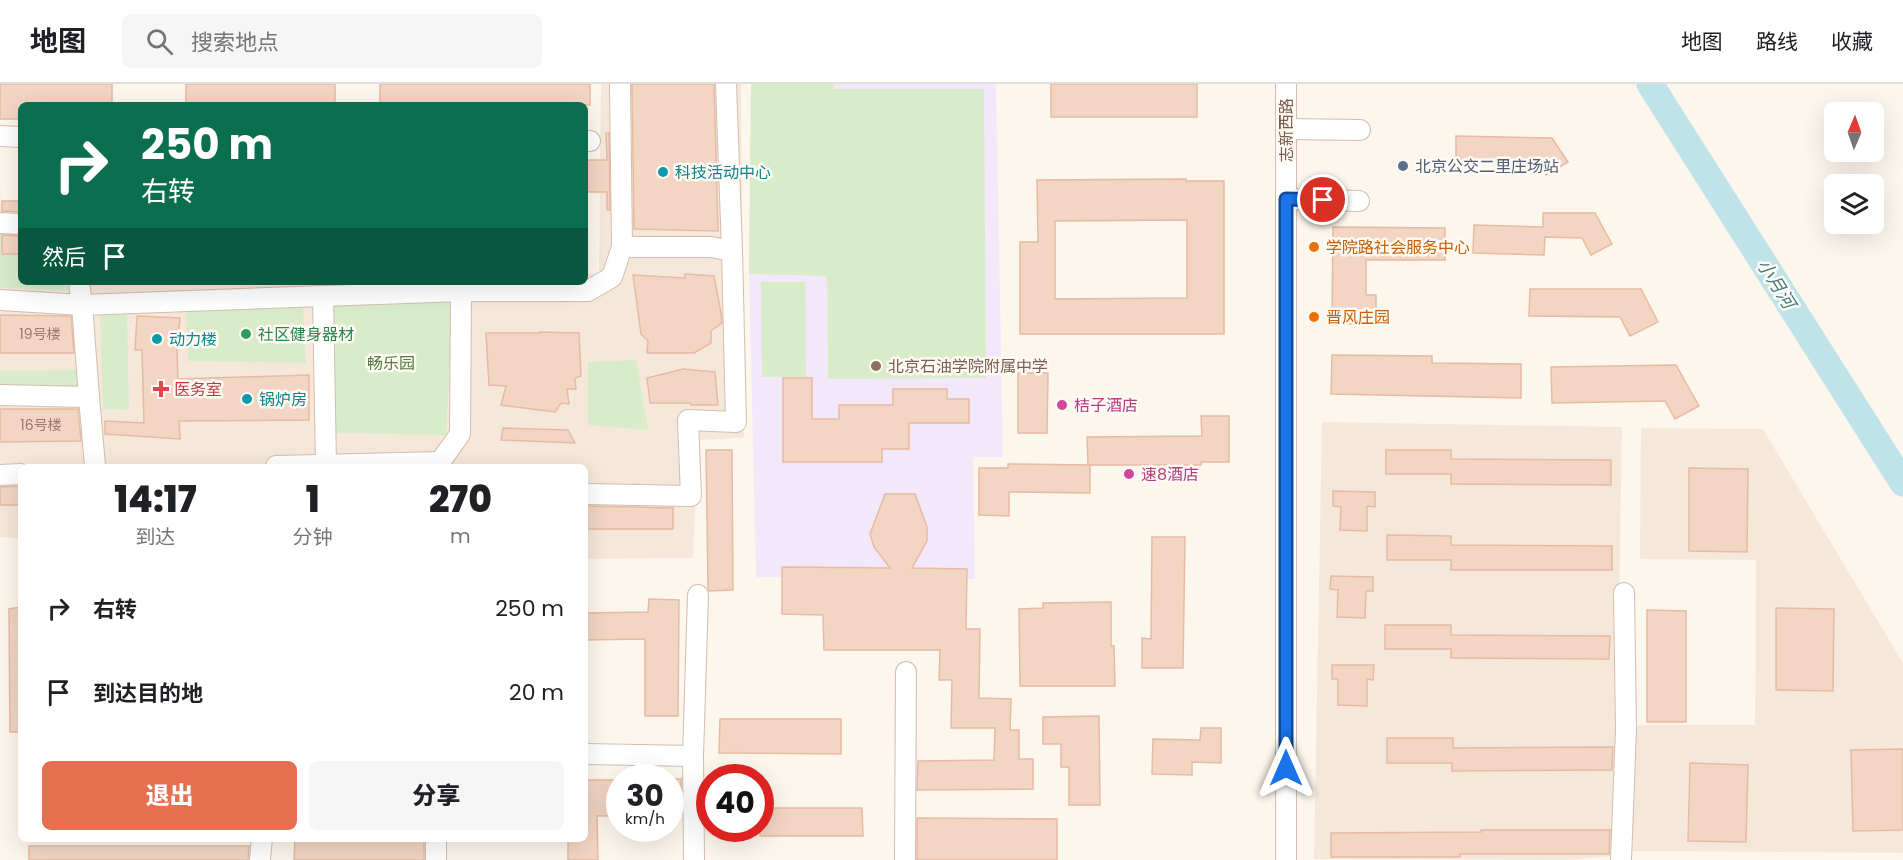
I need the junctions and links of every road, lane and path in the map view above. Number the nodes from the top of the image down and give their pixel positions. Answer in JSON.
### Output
{"nodes":[{"id":1,"x":620,"y":84,"type":"edge"},
{"id":2,"x":726,"y":84,"type":"edge"},
{"id":3,"x":1286,"y":84,"type":"edge"},
{"id":4,"x":1286,"y":129,"type":"junction"},
{"id":5,"x":1360,"y":130,"type":"dead end"},
{"id":6,"x":0,"y":136,"type":"edge"},
{"id":7,"x":18,"y":137,"type":"edge"},
{"id":8,"x":1286,"y":199,"type":"junction"},
{"id":9,"x":1359,"y":201,"type":"dead end"},
{"id":10,"x":0,"y":223,"type":"edge"},
{"id":11,"x":18,"y":224,"type":"edge"},
{"id":12,"x":622,"y":247,"type":"junction"},
{"id":13,"x":732,"y":251,"type":"junction"},
{"id":14,"x":79,"y":285,"type":"edge"},
{"id":15,"x":461,"y":291,"type":"junction"},
{"id":16,"x":323,"y":296,"type":"junction"},
{"id":17,"x":0,"y":300,"type":"edge"},
{"id":18,"x":82,"y":305,"type":"junction"},
{"id":19,"x":0,"y":395,"type":"edge"},
{"id":20,"x":89,"y":397,"type":"junction"},
{"id":21,"x":94,"y":464,"type":"edge"},
{"id":22,"x":326,"y":464,"type":"edge"},
{"id":23,"x":440,"y":464,"type":"edge"},
{"id":24,"x":18,"y":474,"type":"edge"},
{"id":25,"x":0,"y":475,"type":"edge"},
{"id":26,"x":588,"y":494,"type":"edge"},
{"id":27,"x":1624,"y":593,"type":"dead end"},
{"id":28,"x":698,"y":595,"type":"dead end"},
{"id":29,"x":906,"y":672,"type":"dead end"},
{"id":30,"x":588,"y":754,"type":"edge"},
{"id":31,"x":693,"y":756,"type":"junction"},
{"id":32,"x":262,"y":842,"type":"edge"},
{"id":33,"x":436,"y":842,"type":"edge"},
{"id":34,"x":260,"y":860,"type":"edge"},
{"id":35,"x":436,"y":860,"type":"edge"},
{"id":36,"x":694,"y":860,"type":"edge"},
{"id":37,"x":905,"y":860,"type":"edge"},
{"id":38,"x":1286,"y":860,"type":"edge"},
{"id":39,"x":1621,"y":860,"type":"edge"}],
"edges":[{"from":1,"to":12,"type":"street"},
{"from":2,"to":13,"type":"street"},
{"from":3,"to":4,"type":"street","name":"志新西路"},
{"from":4,"to":5,"type":"street"},
{"from":4,"to":8,"type":"street","name":"志新西路"},
{"from":6,"to":7,"type":"street"},
{"from":8,"to":9,"type":"street"},
{"from":8,"to":38,"type":"street","name":"志新西路"},
{"from":10,"to":11,"type":"street"},
{"from":12,"to":13,"type":"street"},
{"from":12,"to":15,"type":"street"},
{"from":13,"to":26,"type":"street"},
{"from":14,"to":18,"type":"street"},
{"from":15,"to":16,"type":"street"},
{"from":15,"to":23,"type":"street"},
{"from":16,"to":18,"type":"street"},
{"from":16,"to":22,"type":"street"},
{"from":17,"to":18,"type":"street"},
{"from":18,"to":20,"type":"street"},
{"from":19,"to":20,"type":"street"},
{"from":20,"to":21,"type":"street"},
{"from":24,"to":25,"type":"street"},
{"from":27,"to":39,"type":"street"},
{"from":28,"to":31,"type":"street"},
{"from":29,"to":37,"type":"street"},
{"from":30,"to":31,"type":"street"},
{"from":31,"to":36,"type":"street"},
{"from":32,"to":34,"type":"street"},
{"from":33,"to":35,"type":"street"}]}
